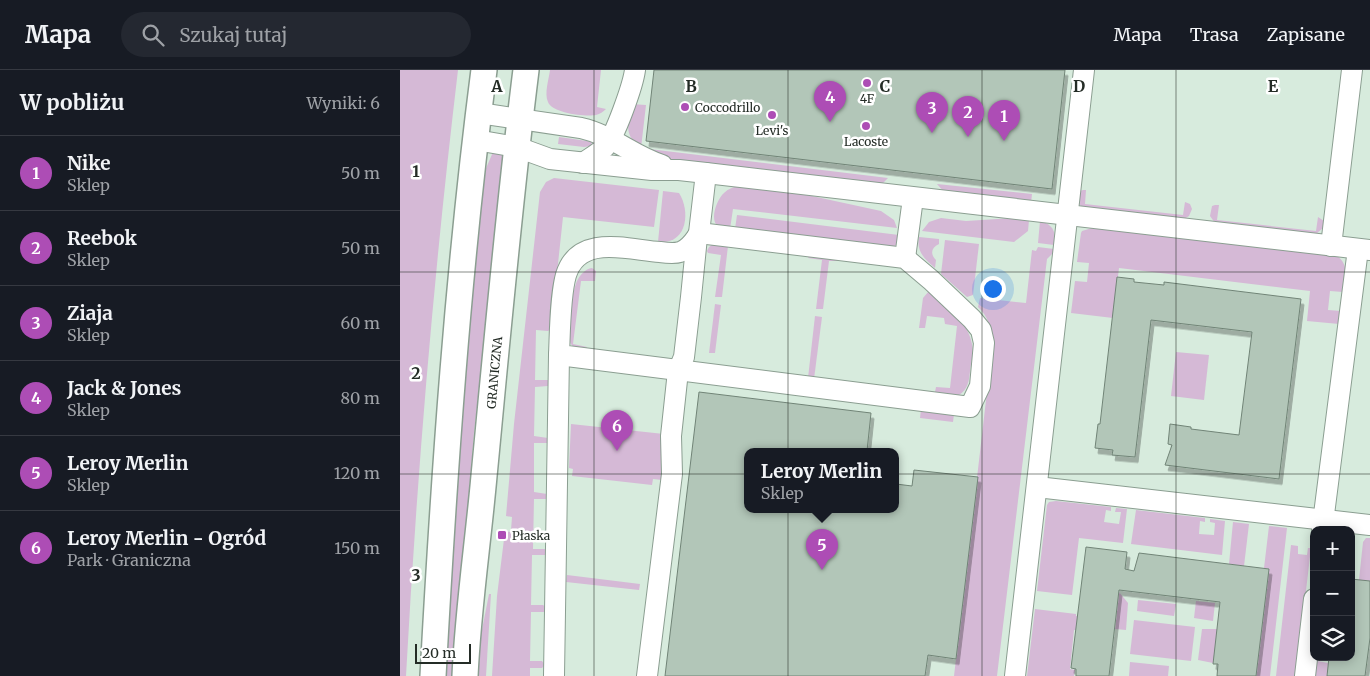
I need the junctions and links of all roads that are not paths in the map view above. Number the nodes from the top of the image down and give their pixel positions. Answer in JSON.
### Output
{"nodes":[{"id":1,"x":484,"y":70,"type":"edge"},
{"id":2,"x":526,"y":70,"type":"edge"},
{"id":3,"x":635,"y":70,"type":"edge"},
{"id":4,"x":1084,"y":70,"type":"edge"},
{"id":5,"x":1352,"y":70,"type":"edge"},
{"id":6,"x":479,"y":113,"type":"junction"},
{"id":7,"x":520,"y":119,"type":"junction"},
{"id":8,"x":612,"y":139,"type":"junction"},
{"id":9,"x":476,"y":140,"type":"junction"},
{"id":10,"x":517,"y":147,"type":"junction"},
{"id":11,"x":583,"y":163,"type":"junction"},
{"id":12,"x":679,"y":170,"type":"junction"},
{"id":13,"x":706,"y":173,"type":"junction"},
{"id":14,"x":913,"y":198,"type":"junction"},
{"id":15,"x":1066,"y":216,"type":"junction"},
{"id":16,"x":698,"y":235,"type":"junction"},
{"id":17,"x":1331,"y":246,"type":"junction"},
{"id":18,"x":1364,"y":250,"type":"edge"},
{"id":19,"x":905,"y":258,"type":"junction"},
{"id":20,"x":559,"y":355,"type":"junction"},
{"id":21,"x":678,"y":371,"type":"junction"},
{"id":22,"x":1036,"y":487,"type":"junction"},
{"id":23,"x":1323,"y":524,"type":"edge"},
{"id":24,"x":1370,"y":525,"type":"edge"},
{"id":25,"x":1312,"y":616,"type":"edge"},
{"id":26,"x":433,"y":676,"type":"edge"},
{"id":27,"x":465,"y":676,"type":"edge"},
{"id":28,"x":554,"y":676,"type":"edge"},
{"id":29,"x":647,"y":676,"type":"edge"},
{"id":30,"x":1015,"y":676,"type":"edge"},
{"id":31,"x":1304,"y":676,"type":"edge"}],
"edges":[{"from":1,"to":6,"type":"main road"},
{"from":2,"to":7,"type":"main road","name":"GRANICZNA"},
{"from":3,"to":8,"type":"lane"},
{"from":4,"to":15,"type":"lane"},
{"from":5,"to":17,"type":"lane"},
{"from":6,"to":7,"type":"lane"},
{"from":6,"to":9,"type":"main road"},
{"from":7,"to":8,"type":"lane"},
{"from":7,"to":10,"type":"main road","name":"GRANICZNA"},
{"from":8,"to":11,"type":"lane"},
{"from":8,"to":12,"type":"lane"},
{"from":9,"to":10,"type":"lane"},
{"from":9,"to":26,"type":"main road"},
{"from":10,"to":11,"type":"lane"},
{"from":10,"to":27,"type":"main road","name":"GRANICZNA"},
{"from":11,"to":12,"type":"lane"},
{"from":12,"to":13,"type":"lane"},
{"from":13,"to":14,"type":"lane"},
{"from":13,"to":16,"type":"lane"},
{"from":14,"to":15,"type":"lane"},
{"from":14,"to":19,"type":"lane"},
{"from":15,"to":17,"type":"lane"},
{"from":15,"to":22,"type":"lane"},
{"from":16,"to":19,"type":"lane"},
{"from":16,"to":20,"type":"lane"},
{"from":16,"to":21,"type":"lane"},
{"from":17,"to":18,"type":"lane"},
{"from":18,"to":23,"type":"lane"},
{"from":19,"to":21,"type":"lane"},
{"from":20,"to":21,"type":"lane"},
{"from":20,"to":28,"type":"lane"},
{"from":21,"to":29,"type":"lane"},
{"from":22,"to":23,"type":"lane"},
{"from":22,"to":30,"type":"lane"},
{"from":23,"to":24,"type":"lane"},
{"from":25,"to":31,"type":"lane"}]}
